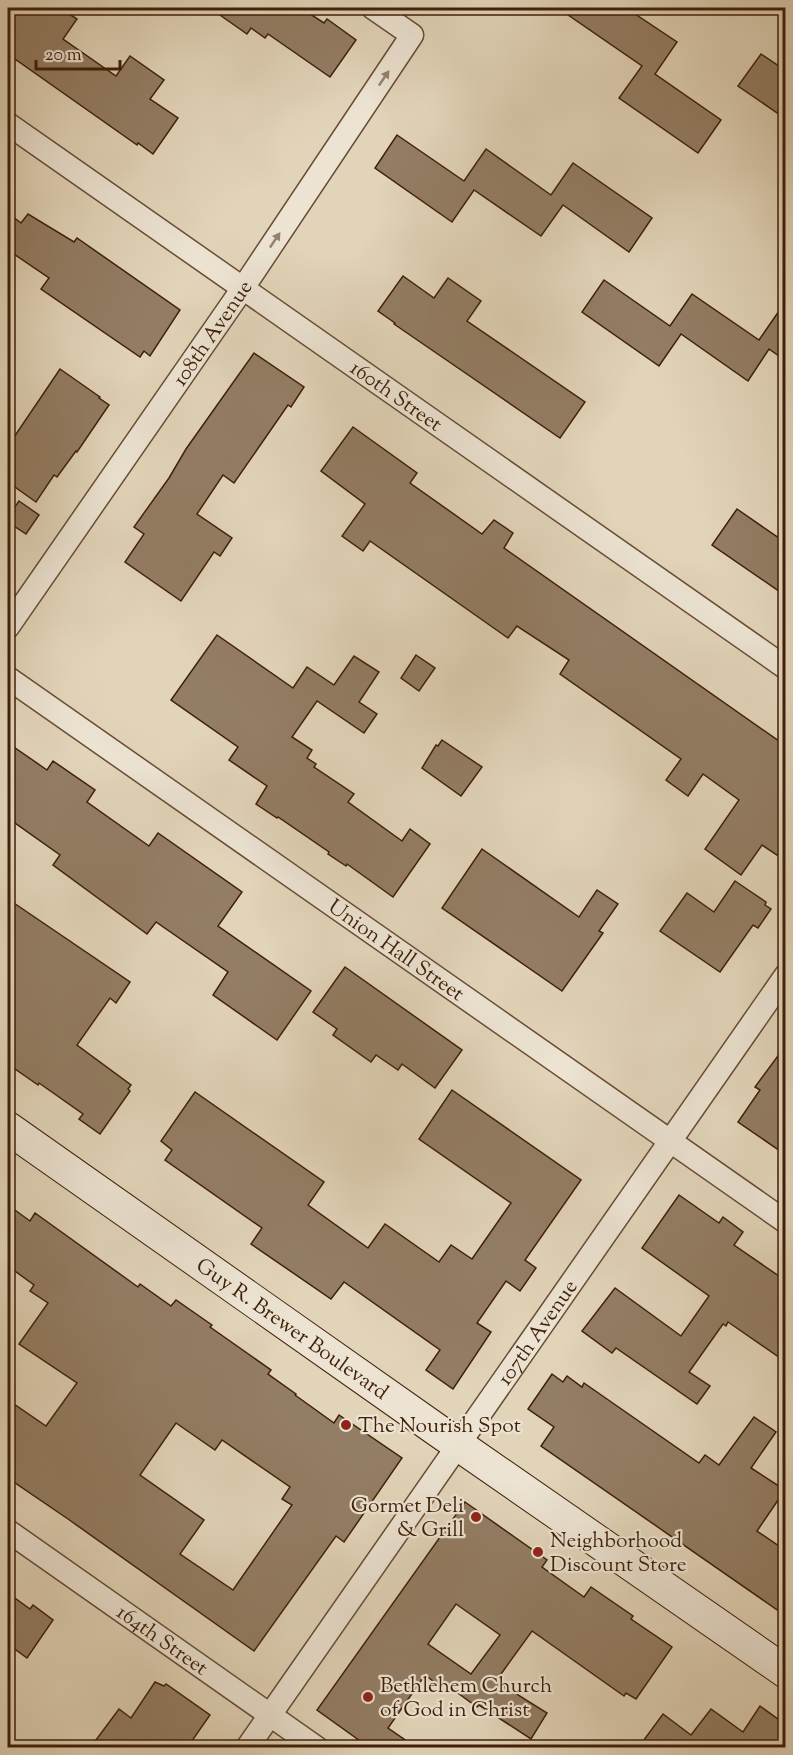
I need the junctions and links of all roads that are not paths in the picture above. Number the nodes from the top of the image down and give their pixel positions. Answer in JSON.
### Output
{"nodes":[{"id":1,"x":373,"y":8,"type":"edge"},
{"id":2,"x":8,"y":124,"type":"edge"},
{"id":3,"x":243,"y":288,"type":"junction"},
{"id":4,"x":8,"y":627,"type":"edge"},
{"id":5,"x":786,"y":668,"type":"edge"},
{"id":6,"x":8,"y":678,"type":"edge"},
{"id":7,"x":786,"y":975,"type":"edge"},
{"id":8,"x":8,"y":1128,"type":"edge"},
{"id":9,"x":670,"y":1140,"type":"junction"},
{"id":10,"x":786,"y":1222,"type":"edge"},
{"id":11,"x":459,"y":1444,"type":"junction"},
{"id":12,"x":8,"y":1531,"type":"edge"},
{"id":13,"x":786,"y":1672,"type":"edge"},
{"id":14,"x":270,"y":1714,"type":"junction"},
{"id":15,"x":247,"y":1748,"type":"edge"},
{"id":16,"x":317,"y":1748,"type":"edge"}],
"edges":[{"from":3,"to":1,"type":"street","name":"108th Avenue","one_way":true},
{"from":2,"to":3,"type":"street","name":"160th Street"},
{"from":3,"to":4,"type":"street","name":"108th Avenue"},
{"from":3,"to":5,"type":"street","name":"160th Street"},
{"from":6,"to":9,"type":"street","name":"Union Hall Street"},
{"from":7,"to":9,"type":"street","name":"107th Avenue"},
{"from":8,"to":11,"type":"main road","name":"Guy R. Brewer Boulevard"},
{"from":9,"to":10,"type":"street","name":"Union Hall Street"},
{"from":9,"to":11,"type":"street","name":"107th Avenue"},
{"from":11,"to":13,"type":"main road","name":"Guy R. Brewer Boulevard"},
{"from":11,"to":14,"type":"street","name":"107th Avenue"},
{"from":12,"to":14,"type":"street","name":"164th Street"},
{"from":14,"to":15,"type":"street","name":"107th Avenue"},
{"from":14,"to":16,"type":"street","name":"164th Street"}]}
